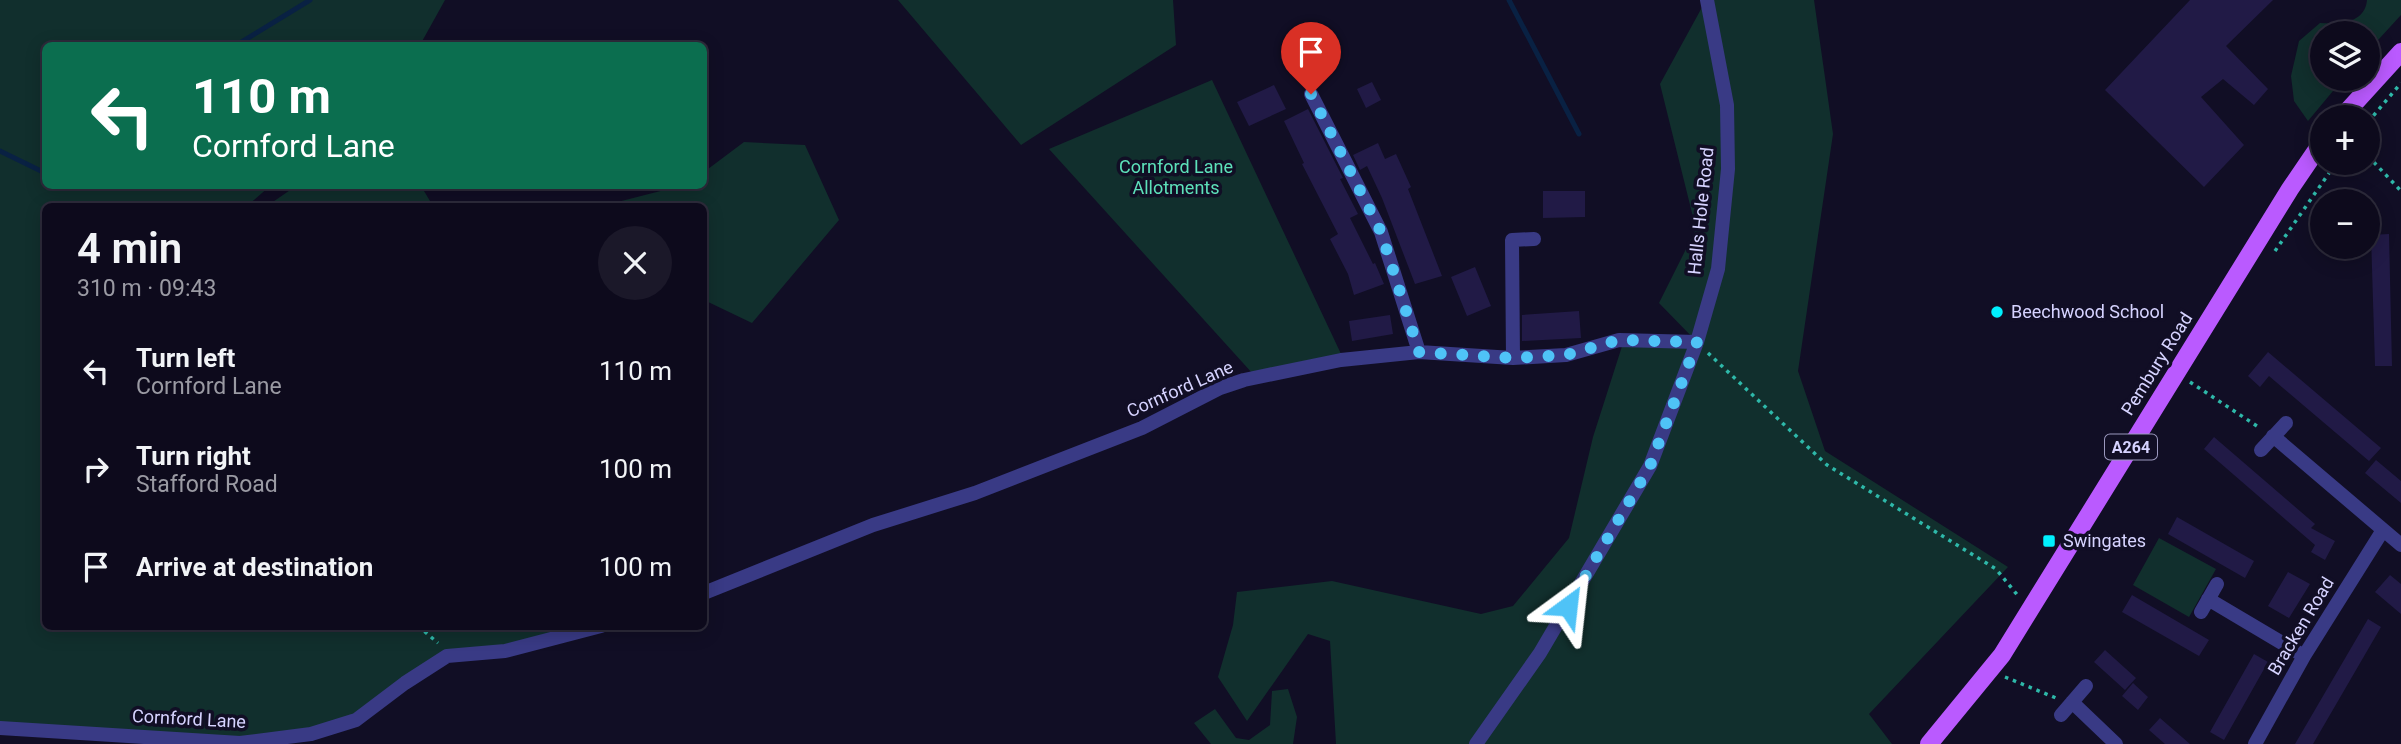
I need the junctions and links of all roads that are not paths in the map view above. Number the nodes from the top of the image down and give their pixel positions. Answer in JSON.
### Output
{"nodes":[{"id":1,"x":1707,"y":0,"type":"edge"},
{"id":2,"x":2401,"y":52,"type":"edge"},
{"id":3,"x":1311,"y":94,"type":"dead end"},
{"id":4,"x":2353,"y":105,"type":"edge"},
{"id":5,"x":2310,"y":160,"type":"edge"},
{"id":6,"x":1534,"y":239,"type":"dead end"},
{"id":7,"x":1697,"y":342,"type":"junction"},
{"id":8,"x":1419,"y":352,"type":"junction"},
{"id":9,"x":1513,"y":358,"type":"junction"},
{"id":10,"x":2286,"y":423,"type":"dead end"},
{"id":11,"x":2273,"y":436,"type":"junction"},
{"id":12,"x":2261,"y":450,"type":"dead end"},
{"id":13,"x":2383,"y":530,"type":"junction"},
{"id":14,"x":2401,"y":545,"type":"edge"},
{"id":15,"x":2217,"y":584,"type":"dead end"},
{"id":16,"x":707,"y":592,"type":"edge"},
{"id":17,"x":586,"y":630,"type":"edge"},
{"id":18,"x":2304,"y":656,"type":"junction"},
{"id":19,"x":2086,"y":686,"type":"dead end"},
{"id":20,"x":2072,"y":702,"type":"junction"},
{"id":21,"x":2061,"y":715,"type":"dead end"},
{"id":22,"x":0,"y":728,"type":"edge"},
{"id":23,"x":1933,"y":743,"type":"edge"},
{"id":24,"x":1476,"y":744,"type":"edge"},
{"id":25,"x":2116,"y":744,"type":"edge"},
{"id":26,"x":2255,"y":744,"type":"edge"}],
"edges":[{"from":1,"to":7,"type":"street","name":"Halls Hole Road"},
{"from":2,"to":4,"type":"main road"},
{"from":3,"to":8,"type":"street"},
{"from":5,"to":23,"type":"main road","name":"Pembury Road","number":"A264"},
{"from":6,"to":9,"type":"street"},
{"from":7,"to":9,"type":"street","name":"Cornford Lane"},
{"from":7,"to":24,"type":"street","name":"Halls Hole Road"},
{"from":8,"to":9,"type":"street","name":"Cornford Lane"},
{"from":8,"to":16,"type":"street","name":"Cornford Lane"},
{"from":10,"to":11,"type":"street"},
{"from":11,"to":12,"type":"street"},
{"from":11,"to":13,"type":"street"},
{"from":13,"to":14,"type":"street"},
{"from":13,"to":18,"type":"street","name":"Bracken Road"},
{"from":15,"to":18,"type":"street"},
{"from":17,"to":22,"type":"street","name":"Cornford Lane"},
{"from":18,"to":26,"type":"street","name":"Bracken Road"},
{"from":19,"to":20,"type":"street"},
{"from":20,"to":21,"type":"street"},
{"from":20,"to":25,"type":"street"}]}
